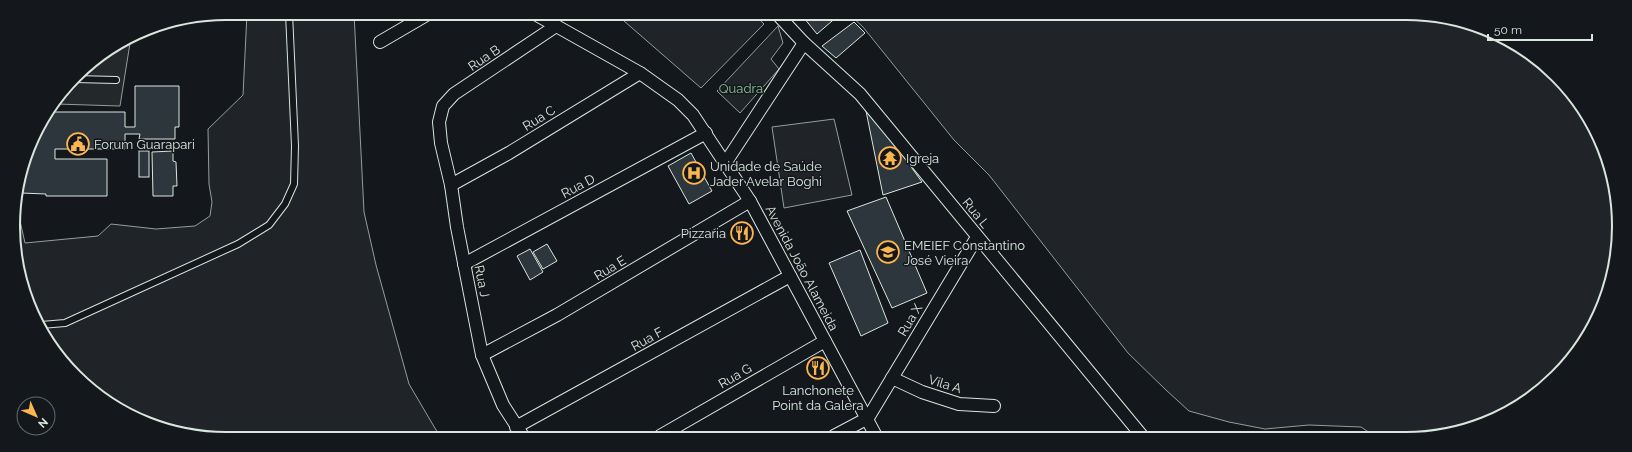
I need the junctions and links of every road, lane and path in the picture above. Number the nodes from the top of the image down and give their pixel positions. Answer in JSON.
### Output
{"nodes":[{"id":1,"x":289,"y":20,"type":"edge"},
{"id":2,"x":418,"y":20,"type":"edge"},
{"id":3,"x":546,"y":20,"type":"edge"},
{"id":4,"x":783,"y":20,"type":"edge"},
{"id":5,"x":556,"y":26,"type":"junction"},
{"id":6,"x":380,"y":42,"type":"dead end"},
{"id":7,"x":804,"y":43,"type":"junction"},
{"id":8,"x":640,"y":73,"type":"junction"},
{"id":9,"x":81,"y":79,"type":"edge"},
{"id":10,"x":116,"y":80,"type":"dead end"},
{"id":11,"x":439,"y":122,"type":"joint"},
{"id":12,"x":706,"y":133,"type":"junction"},
{"id":13,"x":726,"y":162,"type":"junction"},
{"id":14,"x":451,"y":185,"type":"junction"},
{"id":15,"x":750,"y":201,"type":"junction"},
{"id":16,"x":977,"y":237,"type":"junction"},
{"id":17,"x":464,"y":264,"type":"junction"},
{"id":18,"x":790,"y":276,"type":"junction"},
{"id":19,"x":45,"y":325,"type":"edge"},
{"id":20,"x":825,"y":341,"type":"junction"},
{"id":21,"x":482,"y":355,"type":"junction"},
{"id":22,"x":892,"y":378,"type":"junction"},
{"id":23,"x":994,"y":406,"type":"dead end"},
{"id":24,"x":868,"y":418,"type":"junction"},
{"id":25,"x":520,"y":431,"type":"edge"},
{"id":26,"x":667,"y":432,"type":"edge"},
{"id":27,"x":842,"y":432,"type":"edge"},
{"id":28,"x":874,"y":432,"type":"edge"},
{"id":29,"x":1138,"y":432,"type":"edge"}],
"edges":[{"from":1,"to":19,"type":"lane"},
{"from":2,"to":6,"type":"street"},
{"from":3,"to":5,"type":"street","name":"Avenida João Alameida"},
{"from":4,"to":7,"type":"street","name":"Rua L"},
{"from":5,"to":8,"type":"street","name":"Avenida João Alameida"},
{"from":5,"to":11,"type":"street","name":"Rua B"},
{"from":7,"to":13,"type":"street"},
{"from":7,"to":16,"type":"street","name":"Rua L"},
{"from":8,"to":12,"type":"street","name":"Avenida João Alameida"},
{"from":8,"to":14,"type":"street","name":"Rua C"},
{"from":9,"to":10,"type":"lane"},
{"from":11,"to":14,"type":"street","name":"Rua J"},
{"from":12,"to":13,"type":"street","name":"Avenida João Alameida"},
{"from":12,"to":17,"type":"street","name":"Rua D"},
{"from":13,"to":15,"type":"street","name":"Avenida João Alameida"},
{"from":14,"to":17,"type":"street","name":"Rua J"},
{"from":15,"to":18,"type":"street","name":"Avenida João Alameida"},
{"from":15,"to":21,"type":"street","name":"Rua E"},
{"from":16,"to":22,"type":"street","name":"Rua X"},
{"from":16,"to":29,"type":"street","name":"Rua L"},
{"from":17,"to":21,"type":"street","name":"Rua J"},
{"from":18,"to":20,"type":"street","name":"Avenida João Alameida"},
{"from":18,"to":25,"type":"street","name":"Rua F"},
{"from":20,"to":24,"type":"street","name":"Avenida João Alameida"},
{"from":20,"to":26,"type":"street","name":"Rua G"},
{"from":21,"to":25,"type":"street","name":"Rua J"},
{"from":22,"to":23,"type":"street","name":"Vila A"},
{"from":22,"to":24,"type":"street","name":"Rua X"},
{"from":24,"to":27,"type":"street"},
{"from":24,"to":28,"type":"street","name":"Avenida João Alameida"}]}
